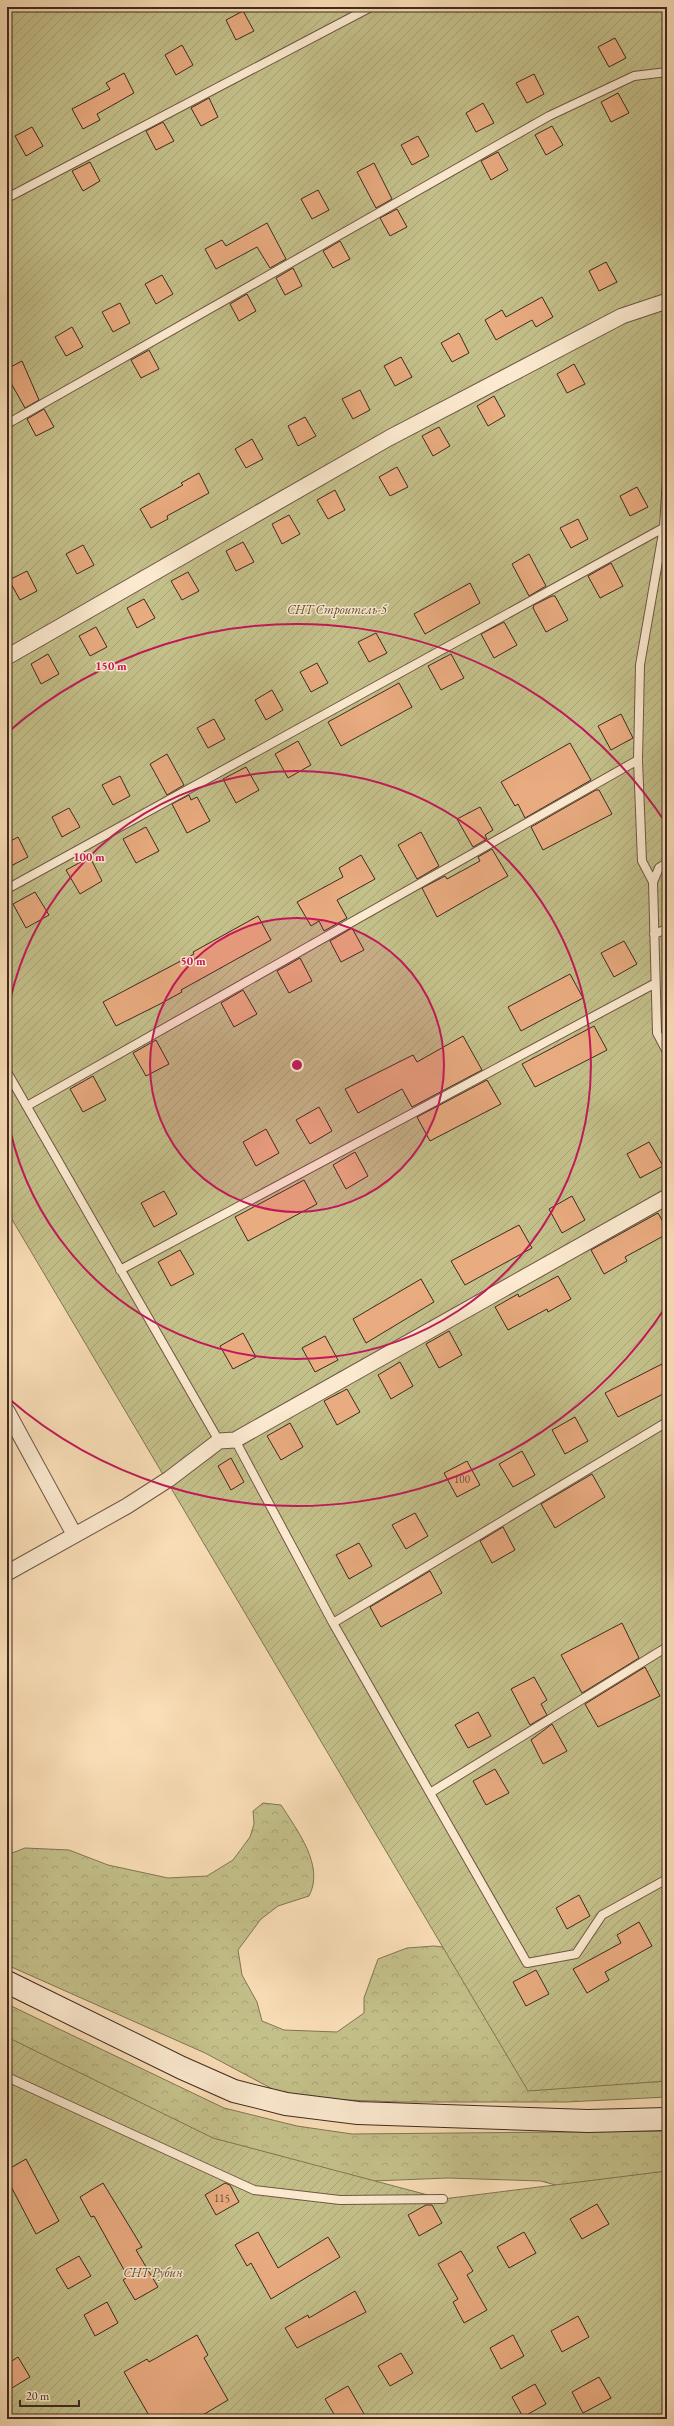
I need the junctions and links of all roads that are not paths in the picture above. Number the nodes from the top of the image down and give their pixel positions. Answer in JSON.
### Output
{"nodes":[{"id":1,"x":371,"y":7,"type":"edge"},
{"id":2,"x":667,"y":72,"type":"edge"},
{"id":3,"x":7,"y":198,"type":"edge"},
{"id":4,"x":667,"y":301,"type":"edge"},
{"id":5,"x":7,"y":424,"type":"edge"},
{"id":6,"x":667,"y":479,"type":"edge"},
{"id":7,"x":665,"y":527,"type":"edge"},
{"id":8,"x":7,"y":657,"type":"edge"},
{"id":9,"x":638,"y":760,"type":"junction"},
{"id":10,"x":667,"y":863,"type":"edge"},
{"id":11,"x":653,"y":882,"type":"junction"},
{"id":12,"x":7,"y":889,"type":"edge"},
{"id":13,"x":667,"y":929,"type":"edge"},
{"id":14,"x":654,"y":934,"type":"junction"},
{"id":15,"x":654,"y":984,"type":"junction"},
{"id":16,"x":667,"y":1052,"type":"edge"},
{"id":17,"x":7,"y":1072,"type":"edge"},
{"id":18,"x":27,"y":1106,"type":"junction"},
{"id":19,"x":667,"y":1197,"type":"edge"},
{"id":20,"x":120,"y":1270,"type":"junction"},
{"id":21,"x":7,"y":1411,"type":"edge"},
{"id":22,"x":667,"y":1422,"type":"edge"},
{"id":23,"x":235,"y":1440,"type":"junction"},
{"id":24,"x":219,"y":1441,"type":"junction"},
{"id":25,"x":74,"y":1534,"type":"junction"},
{"id":26,"x":7,"y":1573,"type":"edge"},
{"id":27,"x":332,"y":1623,"type":"junction"},
{"id":28,"x":667,"y":1647,"type":"edge"},
{"id":29,"x":430,"y":1793,"type":"junction"},
{"id":30,"x":667,"y":1879,"type":"edge"},
{"id":31,"x":7,"y":1982,"type":"edge"},
{"id":32,"x":7,"y":2076,"type":"edge"},
{"id":33,"x":667,"y":2119,"type":"edge"},
{"id":34,"x":443,"y":2199,"type":"dead end"}],
"edges":[{"from":1,"to":3,"type":"lane"},
{"from":2,"to":5,"type":"lane"},
{"from":4,"to":8,"type":"street"},
{"from":6,"to":7,"type":"lane"},
{"from":7,"to":9,"type":"lane"},
{"from":7,"to":12,"type":"lane"},
{"from":9,"to":11,"type":"lane"},
{"from":9,"to":18,"type":"lane"},
{"from":10,"to":11,"type":"lane"},
{"from":11,"to":14,"type":"lane"},
{"from":13,"to":14,"type":"lane"},
{"from":14,"to":15,"type":"lane"},
{"from":15,"to":16,"type":"lane"},
{"from":15,"to":20,"type":"lane"},
{"from":17,"to":18,"type":"lane"},
{"from":18,"to":20,"type":"lane"},
{"from":19,"to":23,"type":"street"},
{"from":20,"to":24,"type":"lane"},
{"from":21,"to":25,"type":"street"},
{"from":22,"to":27,"type":"lane"},
{"from":23,"to":24,"type":"street"},
{"from":23,"to":27,"type":"lane"},
{"from":24,"to":25,"type":"street"},
{"from":25,"to":26,"type":"street"},
{"from":27,"to":29,"type":"lane"},
{"from":28,"to":29,"type":"lane"},
{"from":29,"to":30,"type":"lane"},
{"from":31,"to":33,"type":"street"},
{"from":32,"to":34,"type":"lane"}]}
